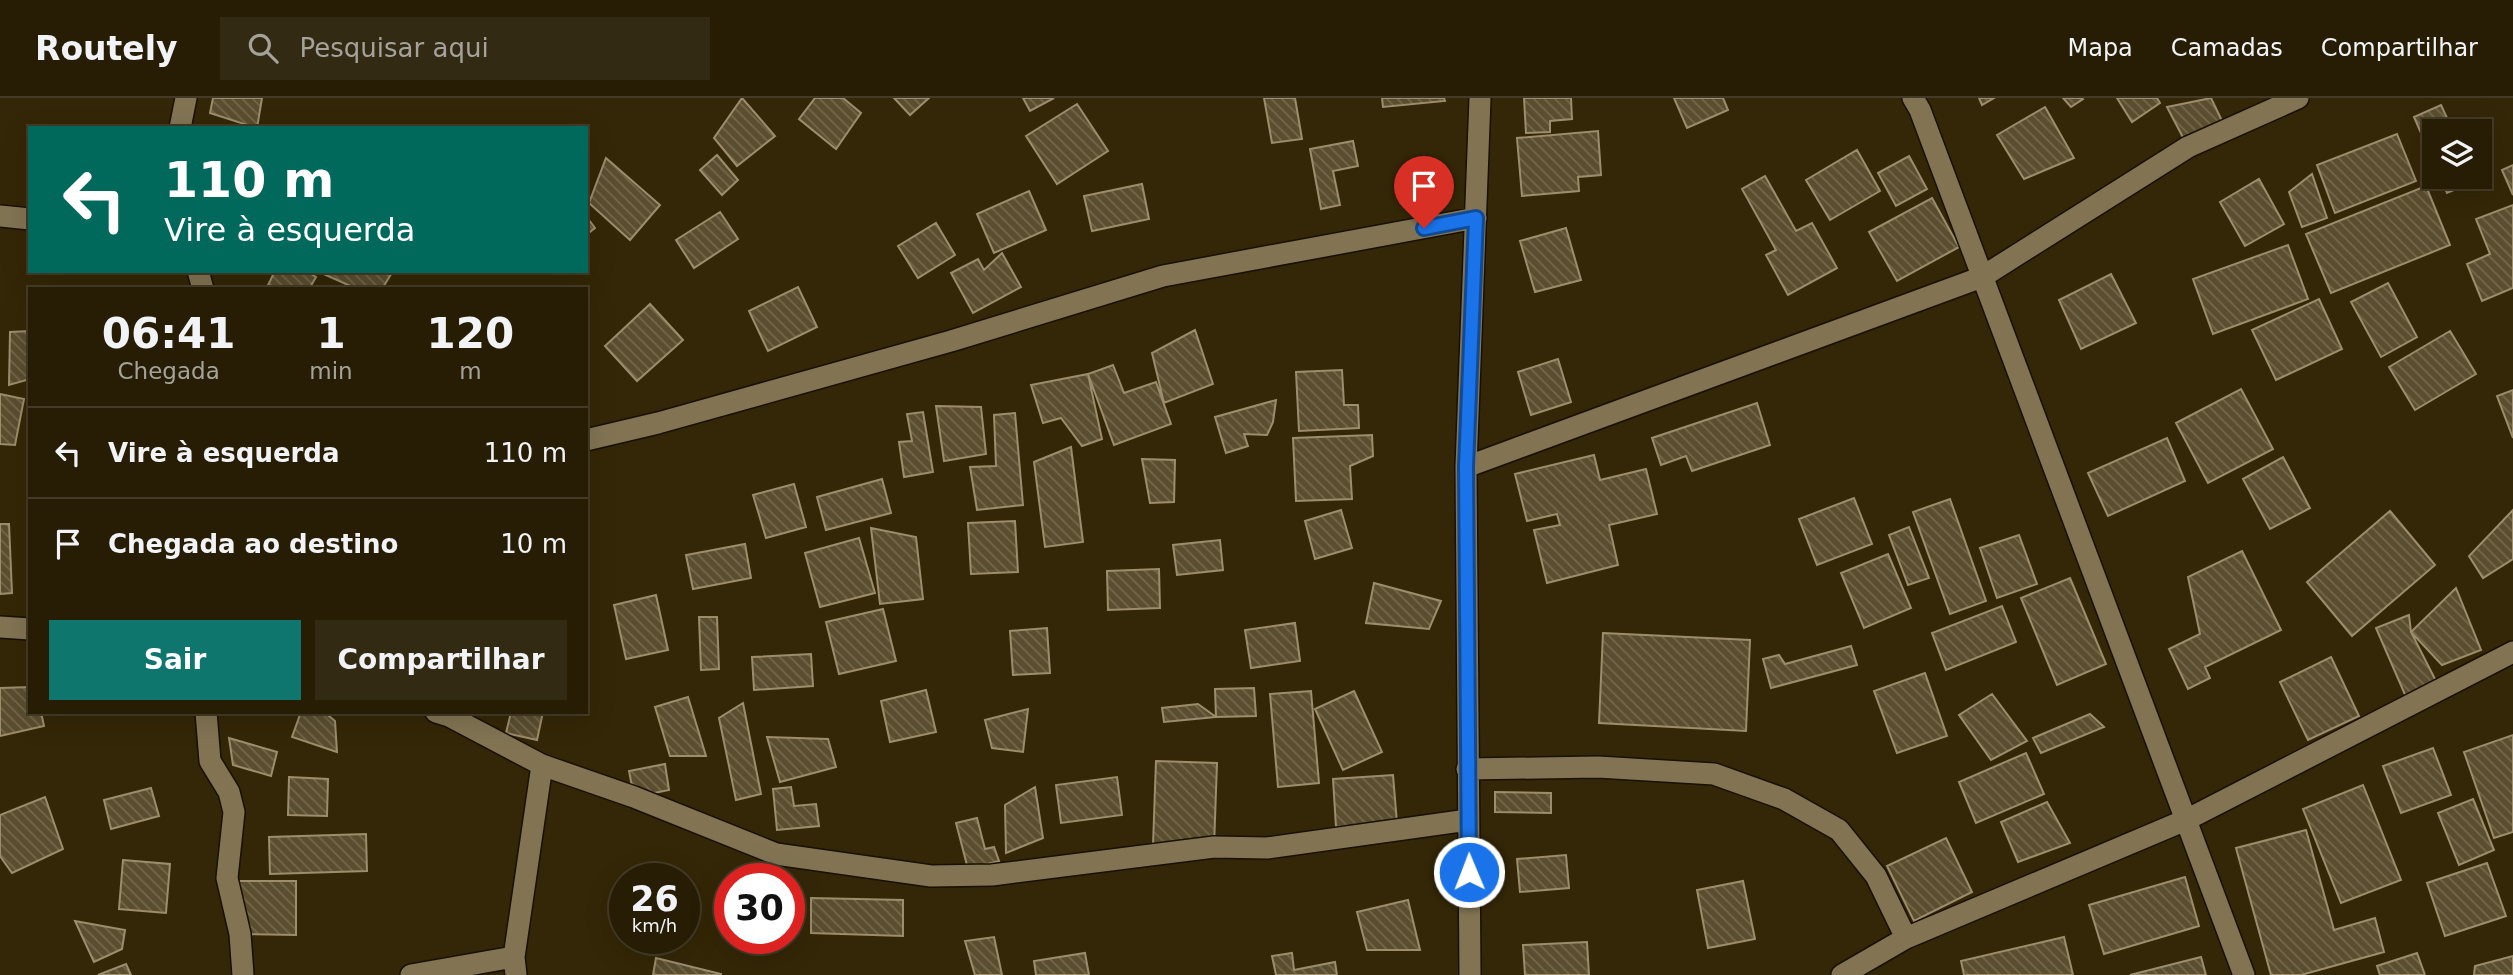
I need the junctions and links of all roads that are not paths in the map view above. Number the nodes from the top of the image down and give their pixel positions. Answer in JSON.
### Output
{"nodes":[{"id":1,"x":186,"y":98,"type":"edge"},
{"id":2,"x":1480,"y":98,"type":"edge"},
{"id":3,"x":1913,"y":98,"type":"edge"},
{"id":4,"x":2298,"y":98,"type":"edge"},
{"id":5,"x":180,"y":126,"type":"edge"},
{"id":6,"x":0,"y":216,"type":"edge"},
{"id":7,"x":1476,"y":218,"type":"junction"},
{"id":8,"x":28,"y":219,"type":"edge"},
{"id":9,"x":1982,"y":277,"type":"junction"},
{"id":10,"x":588,"y":440,"type":"edge"},
{"id":11,"x":1466,"y":467,"type":"junction"},
{"id":12,"x":0,"y":627,"type":"edge"},
{"id":13,"x":28,"y":629,"type":"edge"},
{"id":14,"x":2513,"y":652,"type":"edge"},
{"id":15,"x":206,"y":714,"type":"edge"},
{"id":16,"x":442,"y":714,"type":"edge"},
{"id":17,"x":542,"y":765,"type":"junction"},
{"id":18,"x":1467,"y":769,"type":"junction"},
{"id":19,"x":2188,"y":819,"type":"junction"},
{"id":20,"x":1468,"y":820,"type":"junction"},
{"id":21,"x":1906,"y":938,"type":"junction"},
{"id":22,"x":515,"y":966,"type":"edge"},
{"id":23,"x":243,"y":975,"type":"edge"},
{"id":24,"x":411,"y":975,"type":"edge"},
{"id":25,"x":1470,"y":975,"type":"edge"},
{"id":26,"x":1842,"y":975,"type":"edge"},
{"id":27,"x":2244,"y":975,"type":"edge"}],
"edges":[{"from":1,"to":5,"type":"street"},
{"from":2,"to":7,"type":"street"},
{"from":3,"to":9,"type":"street"},
{"from":4,"to":9,"type":"street"},
{"from":6,"to":8,"type":"street"},
{"from":7,"to":10,"type":"street"},
{"from":7,"to":11,"type":"street"},
{"from":9,"to":11,"type":"street"},
{"from":9,"to":19,"type":"street"},
{"from":11,"to":18,"type":"street"},
{"from":12,"to":13,"type":"street"},
{"from":14,"to":19,"type":"street"},
{"from":15,"to":23,"type":"street"},
{"from":16,"to":17,"type":"street"},
{"from":17,"to":20,"type":"street"},
{"from":17,"to":22,"type":"street"},
{"from":18,"to":20,"type":"street"},
{"from":18,"to":21,"type":"street"},
{"from":19,"to":21,"type":"street"},
{"from":19,"to":27,"type":"street"},
{"from":20,"to":25,"type":"street"},
{"from":21,"to":26,"type":"street"},
{"from":22,"to":24,"type":"street"}]}
